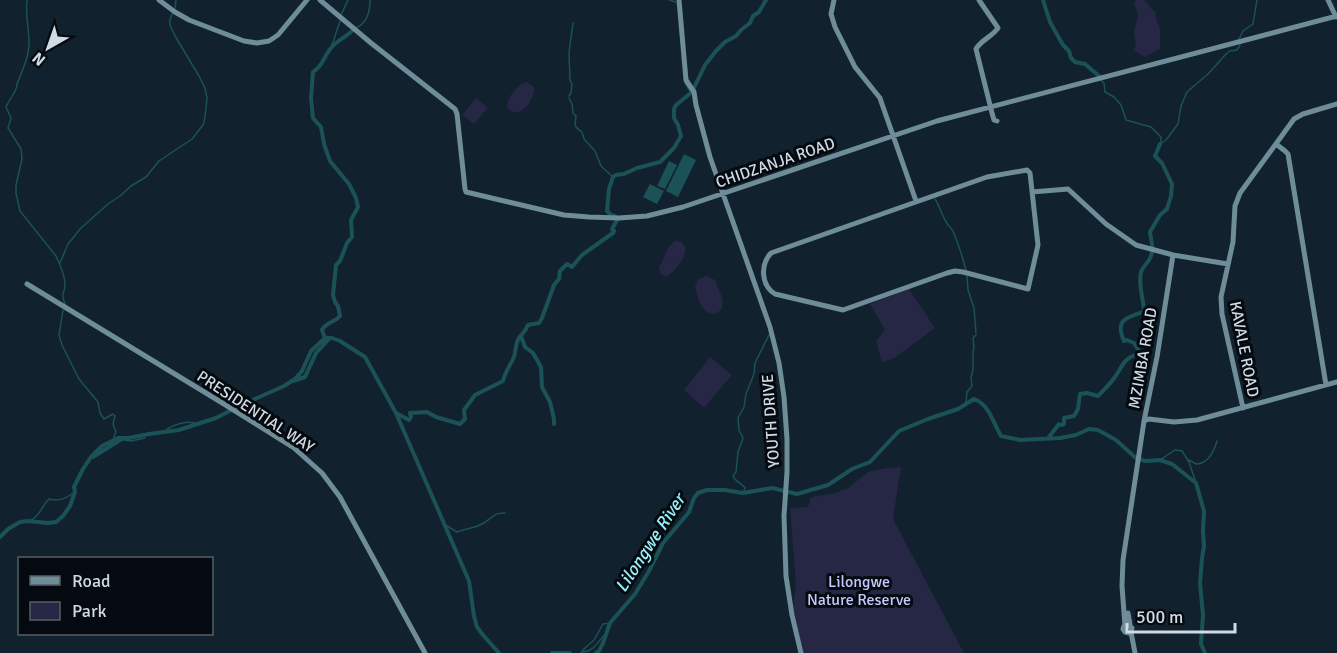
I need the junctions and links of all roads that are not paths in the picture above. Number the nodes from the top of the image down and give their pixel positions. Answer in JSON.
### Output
{"nodes":[{"id":1,"x":159,"y":0,"type":"edge"},
{"id":2,"x":307,"y":0,"type":"edge"},
{"id":3,"x":320,"y":0,"type":"edge"},
{"id":4,"x":680,"y":0,"type":"edge"},
{"id":5,"x":834,"y":0,"type":"edge"},
{"id":6,"x":979,"y":0,"type":"edge"},
{"id":7,"x":1328,"y":0,"type":"edge"},
{"id":8,"x":1336,"y":17,"type":"edge"},
{"id":9,"x":1337,"y":104,"type":"edge"},
{"id":10,"x":991,"y":106,"type":"junction"},
{"id":11,"x":997,"y":121,"type":"dead end"},
{"id":12,"x":893,"y":135,"type":"junction"},
{"id":13,"x":1276,"y":144,"type":"junction"},
{"id":14,"x":1032,"y":192,"type":"junction"},
{"id":15,"x":723,"y":195,"type":"junction"},
{"id":16,"x":916,"y":201,"type":"junction"},
{"id":17,"x":1173,"y":255,"type":"junction"},
{"id":18,"x":1228,"y":264,"type":"junction"},
{"id":19,"x":764,"y":278,"type":"junction"},
{"id":20,"x":755,"y":282,"type":"junction"},
{"id":21,"x":27,"y":284,"type":"dead end"},
{"id":22,"x":1337,"y":382,"type":"edge"},
{"id":23,"x":1326,"y":385,"type":"junction"},
{"id":24,"x":1243,"y":408,"type":"junction"},
{"id":25,"x":1144,"y":421,"type":"junction"},
{"id":26,"x":425,"y":653,"type":"edge"},
{"id":27,"x":801,"y":653,"type":"edge"},
{"id":28,"x":1133,"y":653,"type":"edge"}],
"edges":[{"from":1,"to":2,"type":"street"},
{"from":3,"to":15,"type":"street","name":"CHIDZANJA ROAD"},
{"from":4,"to":15,"type":"street","name":"YOUTH DRIVE"},
{"from":5,"to":12,"type":"street"},
{"from":6,"to":10,"type":"street"},
{"from":7,"to":8,"type":"street"},
{"from":8,"to":10,"type":"street","name":"CHIDZANJA ROAD"},
{"from":9,"to":13,"type":"street","name":"KAVALE ROAD"},
{"from":10,"to":11,"type":"street"},
{"from":10,"to":12,"type":"street","name":"CHIDZANJA ROAD"},
{"from":12,"to":15,"type":"street","name":"CHIDZANJA ROAD"},
{"from":12,"to":16,"type":"street"},
{"from":13,"to":18,"type":"street","name":"KAVALE ROAD"},
{"from":13,"to":23,"type":"street"},
{"from":14,"to":16,"type":"street"},
{"from":14,"to":17,"type":"street"},
{"from":14,"to":19,"type":"street"},
{"from":15,"to":20,"type":"street","name":"YOUTH DRIVE"},
{"from":16,"to":19,"type":"street"},
{"from":17,"to":18,"type":"street"},
{"from":17,"to":25,"type":"street","name":"MZIMBA ROAD"},
{"from":18,"to":24,"type":"street","name":"KAVALE ROAD"},
{"from":19,"to":20,"type":"street"},
{"from":20,"to":27,"type":"street","name":"YOUTH DRIVE"},
{"from":21,"to":26,"type":"street","name":"PRESIDENTIAL WAY"},
{"from":22,"to":23,"type":"street"},
{"from":23,"to":24,"type":"street"},
{"from":24,"to":25,"type":"street"},
{"from":25,"to":28,"type":"street","name":"MZIMBA ROAD"}]}
